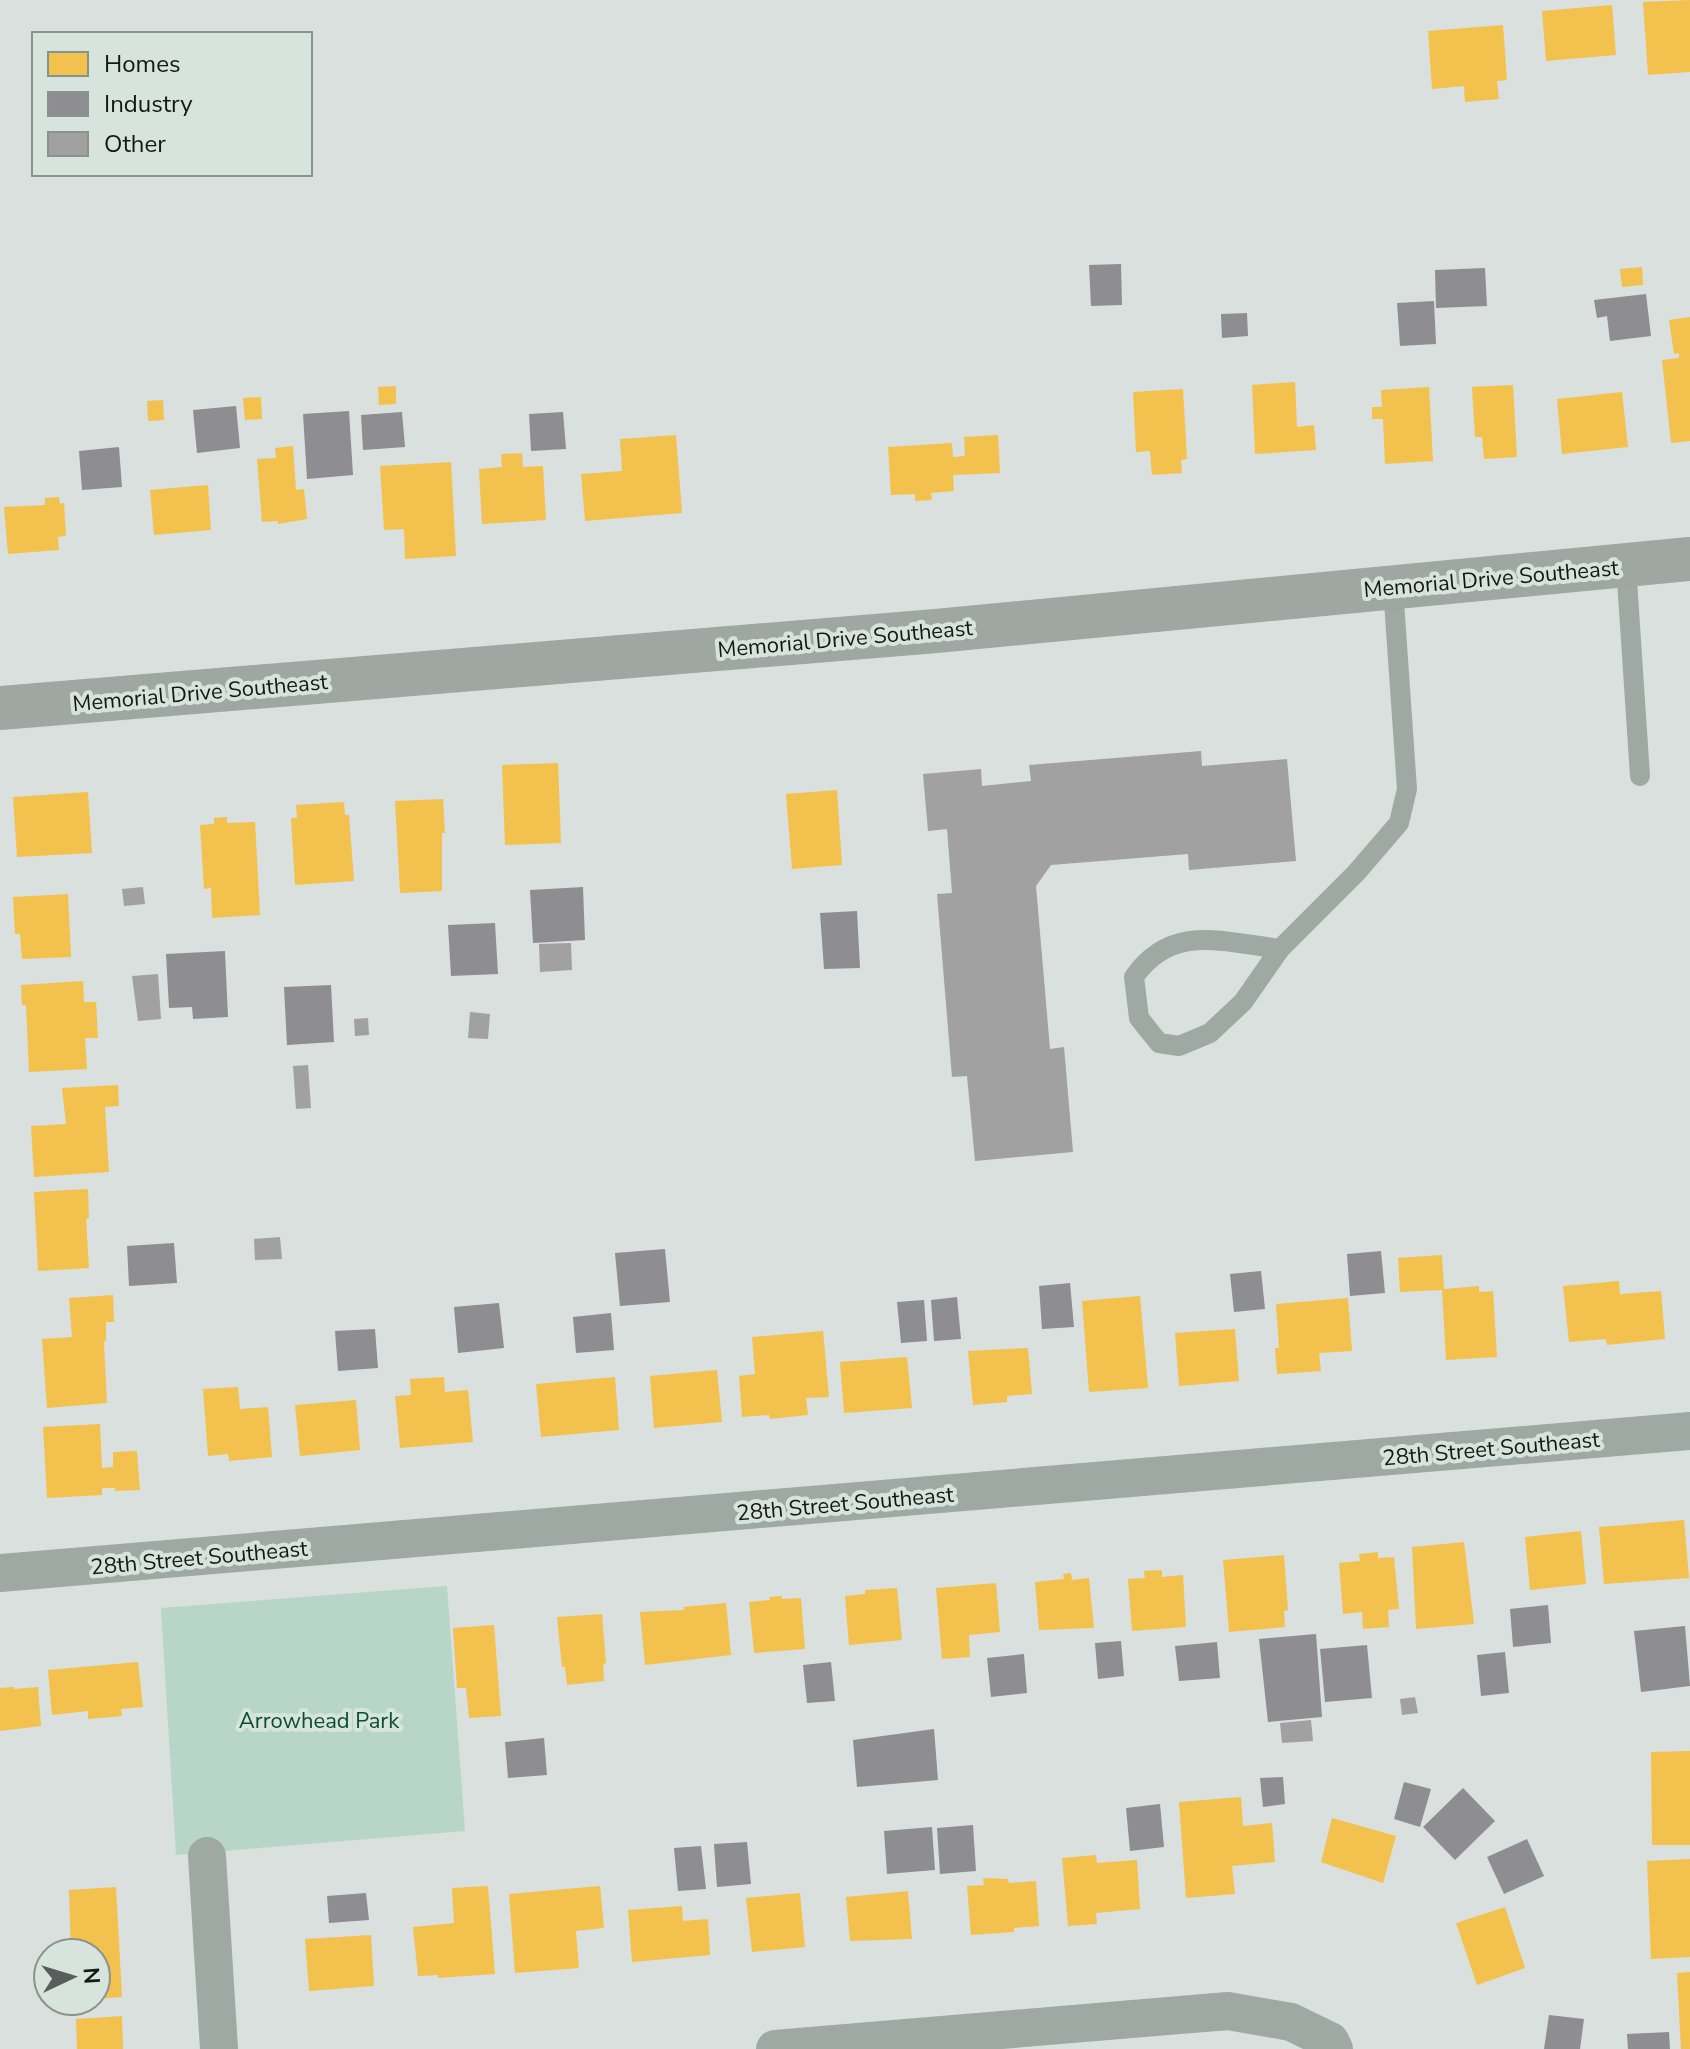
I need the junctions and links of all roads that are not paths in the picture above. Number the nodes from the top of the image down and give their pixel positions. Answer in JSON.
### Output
{"nodes":[{"id":1,"x":1690,"y":559,"type":"edge"},
{"id":2,"x":1626,"y":565,"type":"junction"},
{"id":3,"x":1393,"y":587,"type":"junction"},
{"id":4,"x":0,"y":708,"type":"edge"},
{"id":5,"x":1640,"y":776,"type":"dead end"},
{"id":6,"x":1280,"y":949,"type":"junction"},
{"id":7,"x":1690,"y":1431,"type":"edge"},
{"id":8,"x":0,"y":1573,"type":"edge"},
{"id":9,"x":207,"y":1856,"type":"dead end"},
{"id":10,"x":219,"y":2049,"type":"edge"},
{"id":11,"x":775,"y":2049,"type":"edge"},
{"id":12,"x":1334,"y":2049,"type":"edge"}],
"edges":[{"from":1,"to":2,"type":"street","name":"Memorial Drive Southeast"},
{"from":2,"to":3,"type":"street","name":"Memorial Drive Southeast"},
{"from":2,"to":5,"type":"lane"},
{"from":3,"to":4,"type":"street","name":"Memorial Drive Southeast"},
{"from":3,"to":6,"type":"lane"},
{"from":6,"to":6,"type":"lane"},
{"from":7,"to":8,"type":"street","name":"28th Street Southeast"},
{"from":9,"to":10,"type":"street"},
{"from":11,"to":12,"type":"street"}]}
